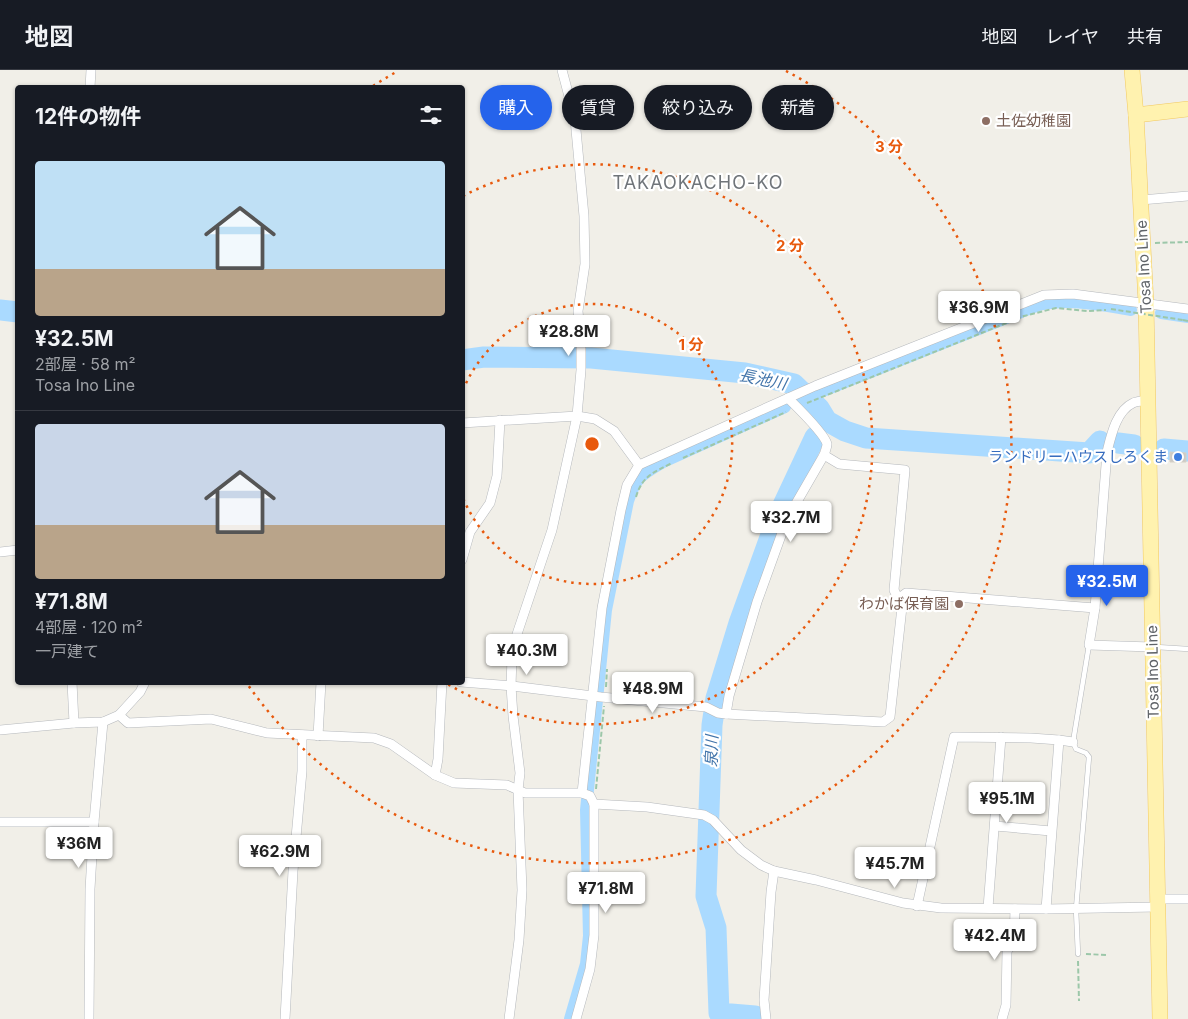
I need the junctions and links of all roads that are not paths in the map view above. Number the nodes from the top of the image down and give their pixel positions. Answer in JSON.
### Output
{"nodes":[{"id":1,"x":91,"y":70,"type":"edge"},
{"id":2,"x":562,"y":70,"type":"edge"},
{"id":3,"x":1132,"y":70,"type":"edge"},
{"id":4,"x":90,"y":85,"type":"edge"},
{"id":5,"x":1188,"y":109,"type":"edge"},
{"id":6,"x":1136,"y":115,"type":"junction"},
{"id":7,"x":1188,"y":196,"type":"edge"},
{"id":8,"x":1141,"y":200,"type":"junction"},
{"id":9,"x":1146,"y":303,"type":"junction"},
{"id":10,"x":1188,"y":309,"type":"edge"},
{"id":11,"x":791,"y":396,"type":"junction"},
{"id":12,"x":1149,"y":400,"type":"junction"},
{"id":13,"x":577,"y":416,"type":"junction"},
{"id":14,"x":500,"y":420,"type":"junction"},
{"id":15,"x":465,"y":423,"type":"edge"},
{"id":16,"x":824,"y":455,"type":"junction"},
{"id":17,"x":639,"y":465,"type":"junction"},
{"id":18,"x":15,"y":550,"type":"edge"},
{"id":19,"x":465,"y":550,"type":"edge"},
{"id":20,"x":0,"y":552,"type":"edge"},
{"id":21,"x":898,"y":599,"type":"junction"},
{"id":22,"x":1095,"y":608,"type":"junction"},
{"id":23,"x":1089,"y":645,"type":"junction"},
{"id":24,"x":1152,"y":647,"type":"junction"},
{"id":25,"x":1188,"y":649,"type":"edge"},
{"id":26,"x":465,"y":682,"type":"edge"},
{"id":27,"x":72,"y":685,"type":"edge"},
{"id":28,"x":144,"y":685,"type":"edge"},
{"id":29,"x":321,"y":685,"type":"edge"},
{"id":30,"x":442,"y":685,"type":"edge"},
{"id":31,"x":511,"y":686,"type":"junction"},
{"id":32,"x":598,"y":697,"type":"junction"},
{"id":33,"x":722,"y":714,"type":"junction"},
{"id":34,"x":119,"y":716,"type":"junction"},
{"id":35,"x":74,"y":722,"type":"junction"},
{"id":36,"x":103,"y":722,"type":"junction"},
{"id":37,"x":0,"y":730,"type":"edge"},
{"id":38,"x":302,"y":735,"type":"junction"},
{"id":39,"x":318,"y":736,"type":"junction"},
{"id":40,"x":1001,"y":737,"type":"junction"},
{"id":41,"x":1059,"y":740,"type":"junction"},
{"id":42,"x":1073,"y":742,"type":"junction"},
{"id":43,"x":435,"y":775,"type":"junction"},
{"id":44,"x":518,"y":790,"type":"junction"},
{"id":45,"x":588,"y":796,"type":"junction"},
{"id":46,"x":0,"y":822,"type":"edge"},
{"id":47,"x":94,"y":822,"type":"junction"},
{"id":48,"x":995,"y":826,"type":"junction"},
{"id":49,"x":1051,"y":831,"type":"junction"},
{"id":50,"x":774,"y":871,"type":"junction"},
{"id":51,"x":1188,"y":899,"type":"edge"},
{"id":52,"x":1157,"y":903,"type":"junction"},
{"id":53,"x":917,"y":906,"type":"junction"},
{"id":54,"x":988,"y":908,"type":"junction"},
{"id":55,"x":1016,"y":909,"type":"junction"},
{"id":56,"x":1046,"y":909,"type":"junction"},
{"id":57,"x":1076,"y":909,"type":"junction"},
{"id":58,"x":1078,"y":954,"type":"road end"},
{"id":59,"x":89,"y":1019,"type":"edge"},
{"id":60,"x":285,"y":1019,"type":"edge"},
{"id":61,"x":509,"y":1019,"type":"edge"},
{"id":62,"x":576,"y":1019,"type":"edge"},
{"id":63,"x":766,"y":1019,"type":"edge"},
{"id":64,"x":1002,"y":1019,"type":"edge"},
{"id":65,"x":1160,"y":1019,"type":"edge"}],
"edges":[{"from":1,"to":4,"type":"street"},
{"from":2,"to":13,"type":"street"},
{"from":3,"to":6,"type":"main road","name":"Tosa Ino Line"},
{"from":5,"to":6,"type":"main road"},
{"from":6,"to":8,"type":"main road","name":"Tosa Ino Line"},
{"from":7,"to":8,"type":"street"},
{"from":8,"to":9,"type":"main road","name":"Tosa Ino Line"},
{"from":9,"to":10,"type":"street"},
{"from":9,"to":11,"type":"street"},
{"from":9,"to":12,"type":"main road","name":"Tosa Ino Line"},
{"from":11,"to":16,"type":"street"},
{"from":11,"to":17,"type":"street"},
{"from":12,"to":22,"type":"street"},
{"from":12,"to":24,"type":"main road","name":"Tosa Ino Line"},
{"from":13,"to":14,"type":"street"},
{"from":13,"to":17,"type":"street"},
{"from":13,"to":31,"type":"street"},
{"from":14,"to":15,"type":"street"},
{"from":14,"to":19,"type":"street"},
{"from":16,"to":21,"type":"street"},
{"from":16,"to":33,"type":"street"},
{"from":17,"to":32,"type":"street"},
{"from":18,"to":20,"type":"street"},
{"from":21,"to":22,"type":"street"},
{"from":21,"to":33,"type":"street"},
{"from":22,"to":23,"type":"street"},
{"from":23,"to":24,"type":"street"},
{"from":23,"to":42,"type":"lane"},
{"from":24,"to":25,"type":"lane"},
{"from":24,"to":52,"type":"main road","name":"Tosa Ino Line"},
{"from":26,"to":31,"type":"street"},
{"from":27,"to":35,"type":"street"},
{"from":28,"to":34,"type":"street"},
{"from":29,"to":39,"type":"street"},
{"from":30,"to":43,"type":"street"},
{"from":31,"to":32,"type":"street"},
{"from":31,"to":44,"type":"street"},
{"from":32,"to":33,"type":"street"},
{"from":32,"to":45,"type":"street"},
{"from":34,"to":36,"type":"street"},
{"from":34,"to":38,"type":"street"},
{"from":35,"to":36,"type":"street"},
{"from":35,"to":37,"type":"street"},
{"from":36,"to":47,"type":"street"},
{"from":38,"to":39,"type":"street"},
{"from":38,"to":60,"type":"street"},
{"from":39,"to":43,"type":"street"},
{"from":40,"to":41,"type":"street"},
{"from":40,"to":48,"type":"street"},
{"from":40,"to":53,"type":"street"},
{"from":41,"to":42,"type":"street"},
{"from":41,"to":49,"type":"street"},
{"from":42,"to":57,"type":"lane"},
{"from":43,"to":44,"type":"street"},
{"from":44,"to":45,"type":"street"},
{"from":44,"to":61,"type":"street"},
{"from":45,"to":50,"type":"street"},
{"from":45,"to":62,"type":"street"},
{"from":46,"to":47,"type":"street"},
{"from":47,"to":59,"type":"street"},
{"from":48,"to":49,"type":"street"},
{"from":48,"to":54,"type":"street"},
{"from":49,"to":56,"type":"street"},
{"from":50,"to":53,"type":"street"},
{"from":50,"to":63,"type":"street"},
{"from":51,"to":52,"type":"street"},
{"from":52,"to":57,"type":"street"},
{"from":52,"to":65,"type":"main road","name":"Tosa Ino Line"},
{"from":53,"to":54,"type":"street"},
{"from":54,"to":55,"type":"street"},
{"from":55,"to":56,"type":"street"},
{"from":55,"to":64,"type":"street"},
{"from":56,"to":57,"type":"street"},
{"from":57,"to":58,"type":"lane"}]}
